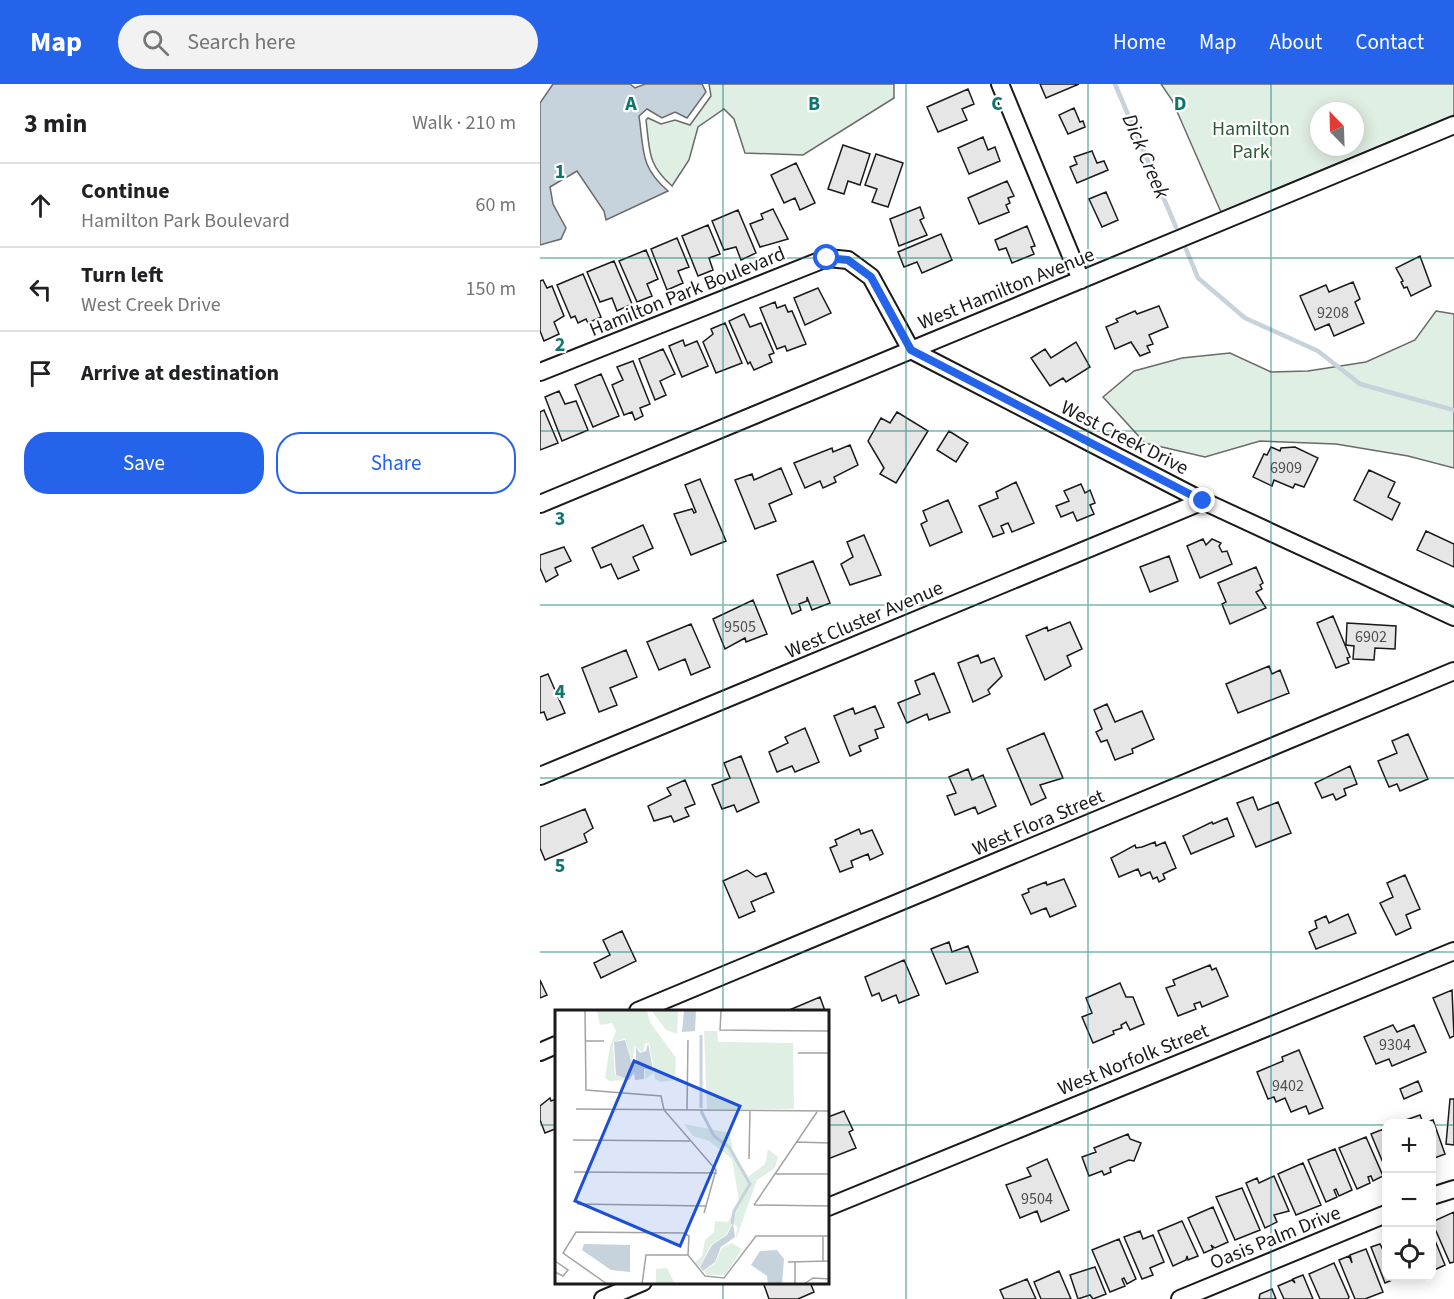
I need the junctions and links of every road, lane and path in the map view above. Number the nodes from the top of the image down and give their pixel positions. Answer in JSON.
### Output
{"nodes":[{"id":1,"x":1000,"y":84,"type":"edge"},
{"id":2,"x":1454,"y":125,"type":"edge"},
{"id":3,"x":1081,"y":280,"type":"junction"},
{"id":4,"x":911,"y":350,"type":"junction"},
{"id":5,"x":540,"y":372,"type":"edge"},
{"id":6,"x":1203,"y":501,"type":"junction"},
{"id":7,"x":540,"y":504,"type":"edge"},
{"id":8,"x":1454,"y":617,"type":"edge"},
{"id":9,"x":1454,"y":671,"type":"edge"},
{"id":10,"x":540,"y":776,"type":"edge"},
{"id":11,"x":1454,"y":951,"type":"edge"},
{"id":12,"x":640,"y":1010,"type":"edge"},
{"id":13,"x":555,"y":1045,"type":"edge"},
{"id":14,"x":540,"y":1052,"type":"edge"},
{"id":15,"x":1454,"y":1190,"type":"edge"},
{"id":16,"x":1436,"y":1195,"type":"edge"},
{"id":17,"x":830,"y":1206,"type":"edge"},
{"id":18,"x":1382,"y":1216,"type":"edge"},
{"id":19,"x":638,"y":1284,"type":"edge"},
{"id":20,"x":603,"y":1299,"type":"edge"},
{"id":21,"x":1180,"y":1299,"type":"edge"}],
"edges":[{"from":1,"to":3,"type":"street"},
{"from":2,"to":3,"type":"street","name":"West Hamilton Avenue"},
{"from":3,"to":4,"type":"street","name":"West Hamilton Avenue"},
{"from":4,"to":5,"type":"street","name":"Hamilton Park Boulevard"},
{"from":4,"to":6,"type":"street","name":"West Creek Drive"},
{"from":4,"to":7,"type":"street","name":"West Hamilton Avenue"},
{"from":6,"to":8,"type":"street","name":"West Creek Drive"},
{"from":6,"to":10,"type":"street","name":"West Cluster Avenue"},
{"from":9,"to":12,"type":"street","name":"West Flora Street"},
{"from":11,"to":17,"type":"street","name":"West Norfolk Street"},
{"from":13,"to":14,"type":"street"},
{"from":15,"to":16,"type":"street"},
{"from":18,"to":21,"type":"street","name":"Oasis Palm Drive"},
{"from":19,"to":20,"type":"street"}]}
